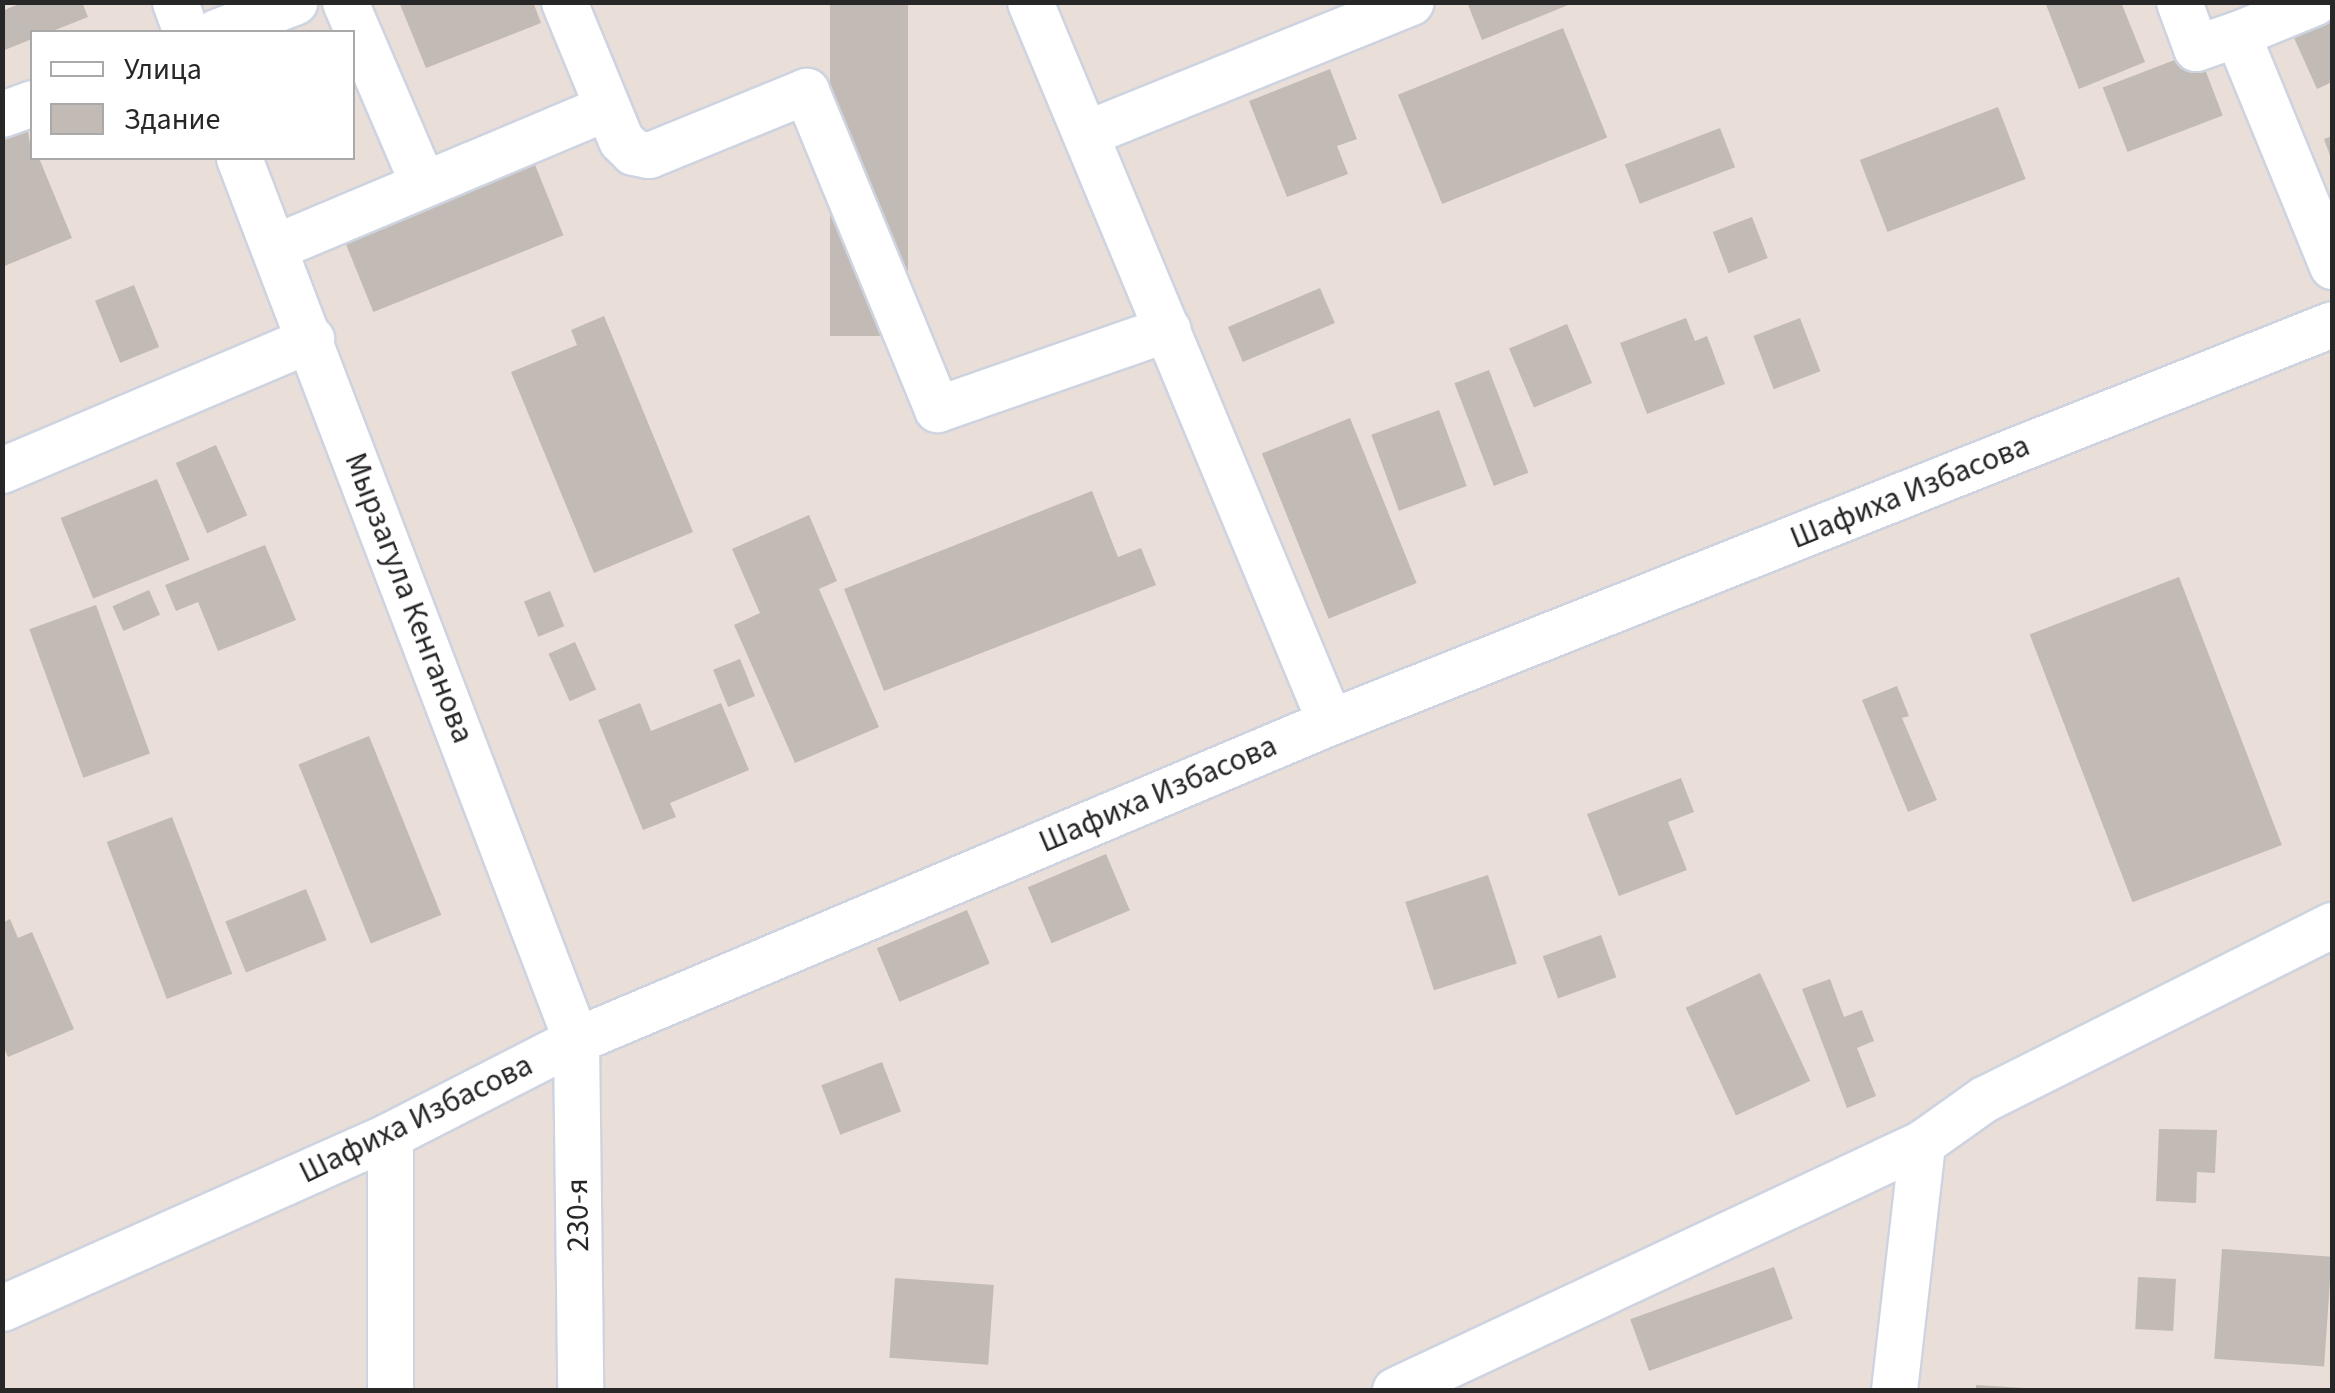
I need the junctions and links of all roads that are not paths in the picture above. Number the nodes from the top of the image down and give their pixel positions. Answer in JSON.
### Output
{"nodes":[{"id":1,"x":174,"y":2,"type":"edge"},
{"id":2,"x":294,"y":2,"type":"edge"},
{"id":3,"x":345,"y":2,"type":"edge"},
{"id":4,"x":564,"y":2,"type":"edge"},
{"id":5,"x":1030,"y":2,"type":"edge"},
{"id":6,"x":1410,"y":2,"type":"edge"},
{"id":7,"x":2179,"y":2,"type":"edge"},
{"id":8,"x":2315,"y":2,"type":"edge"},
{"id":9,"x":185,"y":30,"type":"edge"},
{"id":10,"x":221,"y":30,"type":"edge"},
{"id":11,"x":2237,"y":34,"type":"junction"},
{"id":12,"x":30,"y":104,"type":"edge"},
{"id":13,"x":606,"y":107,"type":"junction"},
{"id":14,"x":2,"y":114,"type":"edge"},
{"id":15,"x":1087,"y":132,"type":"junction"},
{"id":16,"x":240,"y":160,"type":"edge"},
{"id":17,"x":423,"y":184,"type":"junction"},
{"id":18,"x":276,"y":246,"type":"junction"},
{"id":19,"x":2332,"y":266,"type":"edge"},
{"id":20,"x":2332,"y":324,"type":"edge"},
{"id":21,"x":1168,"y":328,"type":"junction"},
{"id":22,"x":311,"y":339,"type":"junction"},
{"id":23,"x":2,"y":470,"type":"edge"},
{"id":24,"x":1330,"y":722,"type":"junction"},
{"id":25,"x":2332,"y":925,"type":"edge"},
{"id":26,"x":576,"y":1040,"type":"junction"},
{"id":27,"x":390,"y":1135,"type":"junction"},
{"id":28,"x":1922,"y":1143,"type":"junction"},
{"id":29,"x":2,"y":1308,"type":"edge"},
{"id":30,"x":390,"y":1390,"type":"edge"},
{"id":31,"x":580,"y":1390,"type":"edge"},
{"id":32,"x":1395,"y":1390,"type":"edge"},
{"id":33,"x":1894,"y":1390,"type":"edge"}],
"edges":[{"from":1,"to":9,"type":"street"},
{"from":2,"to":10,"type":"street"},
{"from":3,"to":17,"type":"street"},
{"from":4,"to":13,"type":"street"},
{"from":5,"to":15,"type":"street"},
{"from":6,"to":15,"type":"street"},
{"from":7,"to":11,"type":"street"},
{"from":8,"to":11,"type":"street"},
{"from":11,"to":19,"type":"street"},
{"from":12,"to":14,"type":"street"},
{"from":13,"to":17,"type":"street"},
{"from":13,"to":21,"type":"street"},
{"from":15,"to":21,"type":"street"},
{"from":16,"to":18,"type":"street","name":"Мырзагула Кенганова"},
{"from":17,"to":18,"type":"street"},
{"from":18,"to":22,"type":"street","name":"Мырзагула Кенганова"},
{"from":20,"to":24,"type":"street","name":"Шафиха Избасова"},
{"from":21,"to":24,"type":"street"},
{"from":22,"to":23,"type":"street"},
{"from":22,"to":26,"type":"street","name":"Мырзагула Кенганова"},
{"from":24,"to":26,"type":"street","name":"Шафиха Избасова"},
{"from":25,"to":28,"type":"street"},
{"from":26,"to":27,"type":"street","name":"Шафиха Избасова"},
{"from":26,"to":31,"type":"street","name":"230-я"},
{"from":27,"to":29,"type":"street","name":"Шафиха Избасова"},
{"from":27,"to":30,"type":"street"},
{"from":28,"to":32,"type":"street"},
{"from":28,"to":33,"type":"street"}]}
